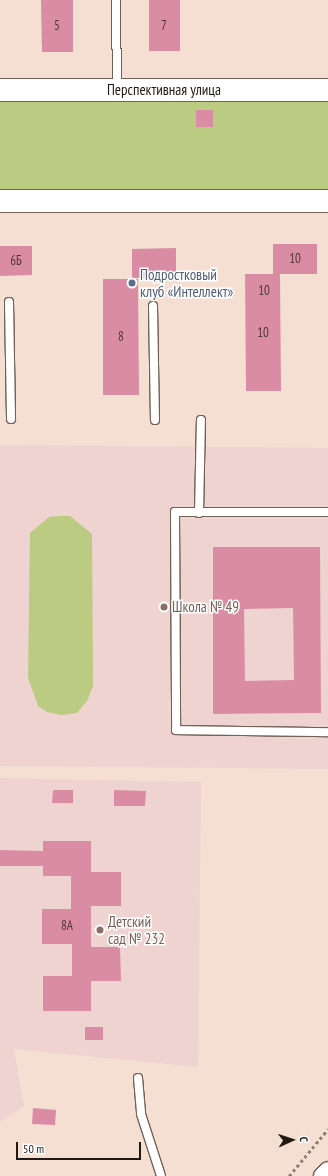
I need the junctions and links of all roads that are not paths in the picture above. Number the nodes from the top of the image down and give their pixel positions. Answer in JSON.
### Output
{"nodes":[{"id":1,"x":116,"y":0,"type":"edge"},
{"id":2,"x":0,"y":90,"type":"edge"},
{"id":3,"x":117,"y":90,"type":"junction"},
{"id":4,"x":328,"y":90,"type":"edge"},
{"id":5,"x":0,"y":201,"type":"edge"},
{"id":6,"x":328,"y":201,"type":"edge"},
{"id":7,"x":9,"y":302,"type":"dead end"},
{"id":8,"x":153,"y":306,"type":"dead end"},
{"id":9,"x":11,"y":419,"type":"dead end"},
{"id":10,"x":155,"y":420,"type":"dead end"},
{"id":11,"x":201,"y":420,"type":"dead end"},
{"id":12,"x":328,"y":512,"type":"edge"},
{"id":13,"x":199,"y":513,"type":"junction"},
{"id":14,"x":328,"y":732,"type":"edge"},
{"id":15,"x":138,"y":1078,"type":"dead end"},
{"id":16,"x":328,"y":1170,"type":"edge"},
{"id":17,"x":161,"y":1176,"type":"edge"},
{"id":18,"x":322,"y":1176,"type":"edge"}],
"edges":[{"from":1,"to":3,"type":"lane"},
{"from":2,"to":3,"type":"street","name":"Перспективная улица"},
{"from":3,"to":4,"type":"street","name":"Перспективная улица"},
{"from":5,"to":6,"type":"street"},
{"from":7,"to":9,"type":"lane"},
{"from":8,"to":10,"type":"lane"},
{"from":11,"to":13,"type":"lane"},
{"from":12,"to":13,"type":"lane"},
{"from":13,"to":14,"type":"lane"},
{"from":15,"to":17,"type":"lane"},
{"from":16,"to":18,"type":"street"}]}
